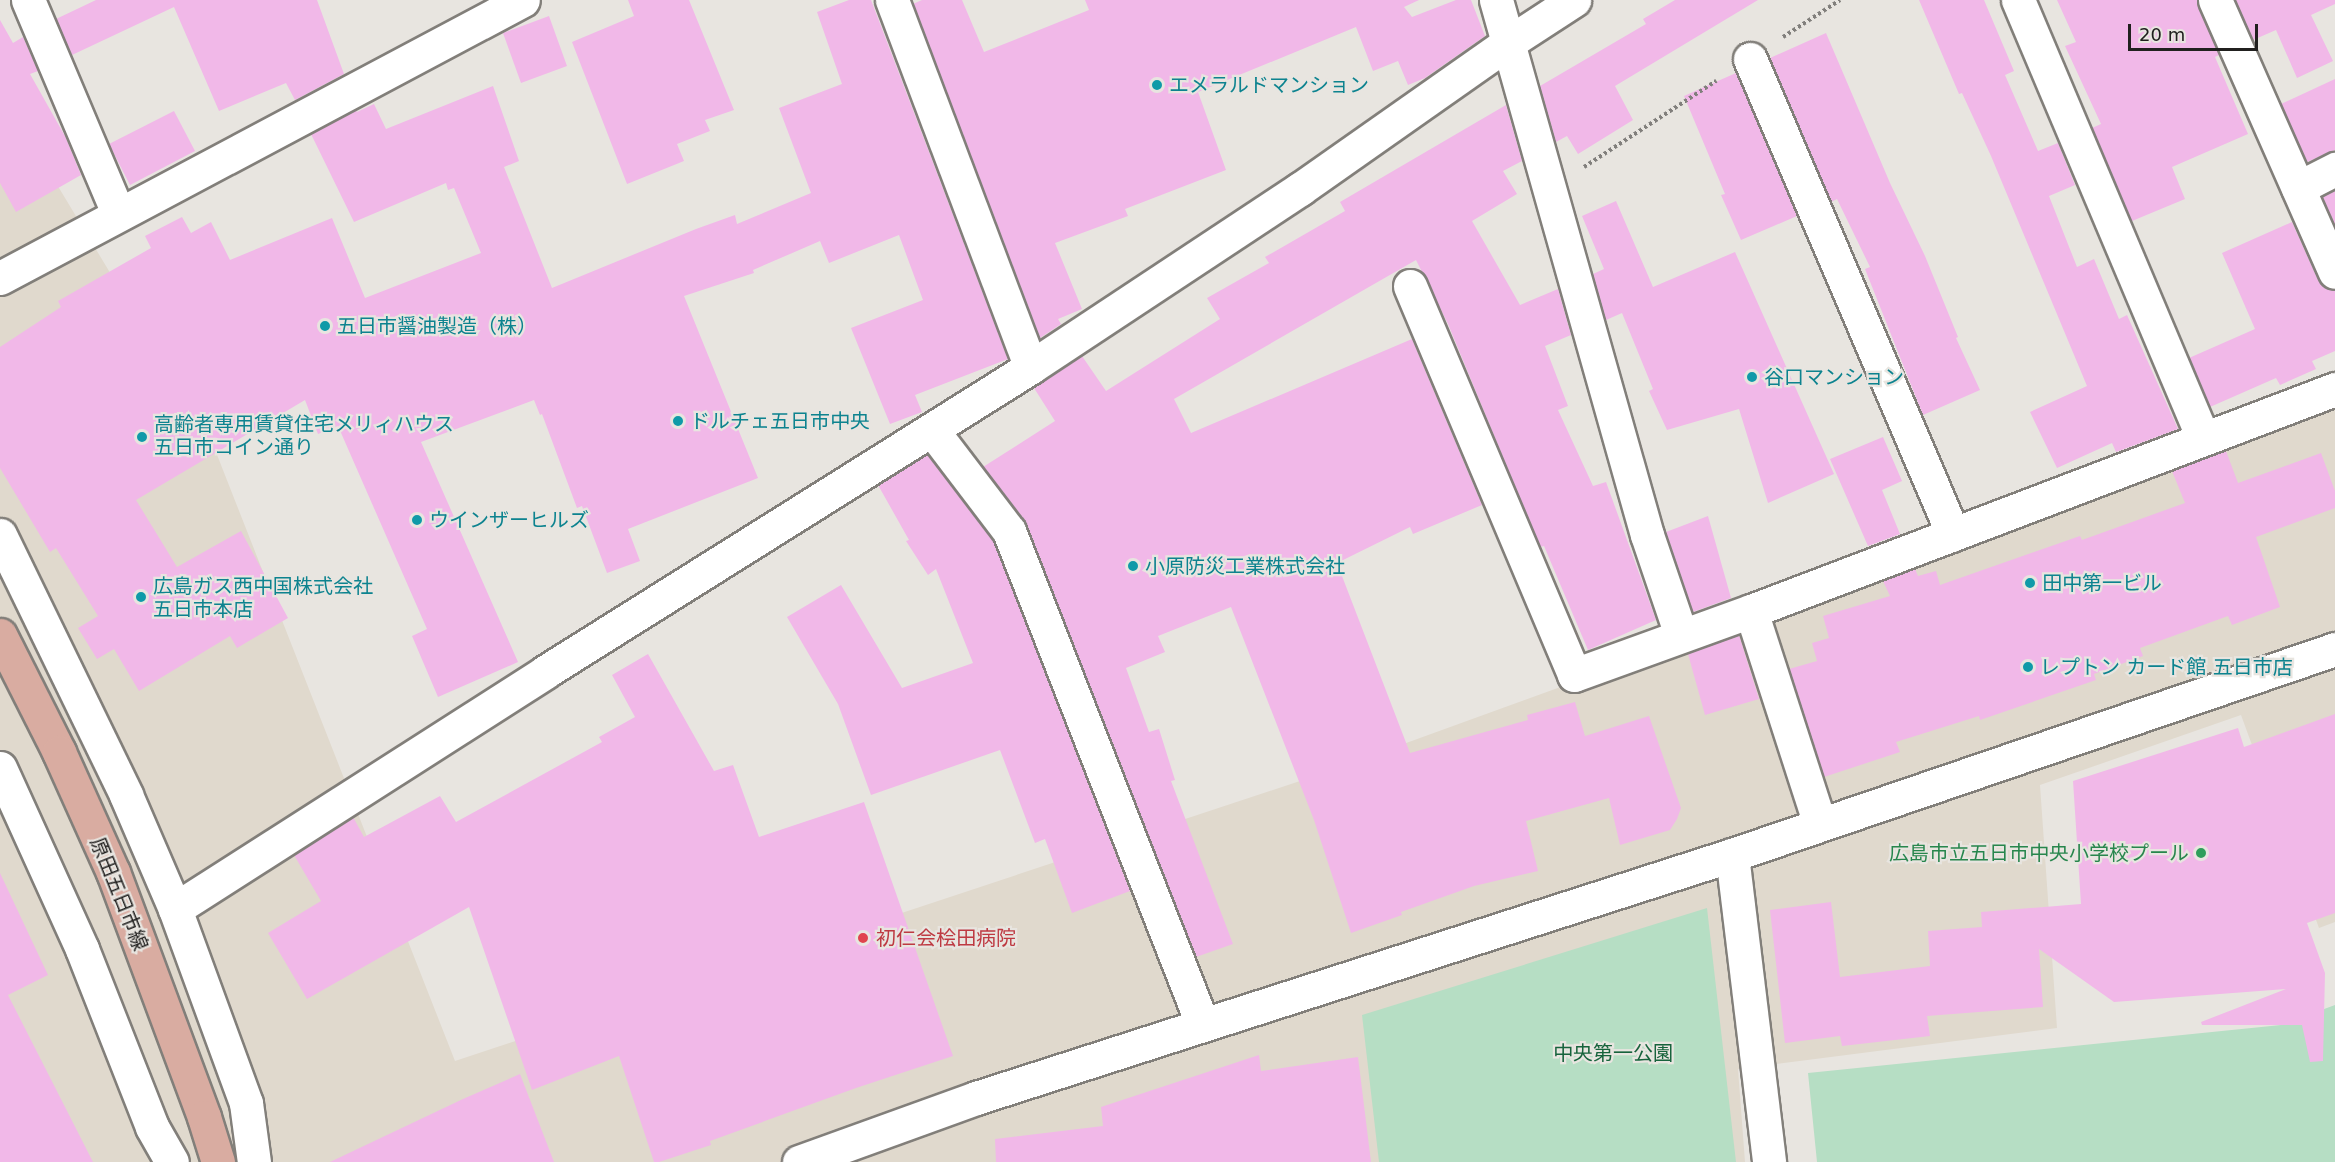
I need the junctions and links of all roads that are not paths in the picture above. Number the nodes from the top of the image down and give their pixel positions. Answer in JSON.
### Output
{"nodes":[{"id":1,"x":28,"y":0,"type":"edge"},
{"id":2,"x":523,"y":0,"type":"edge"},
{"id":3,"x":892,"y":0,"type":"edge"},
{"id":4,"x":1496,"y":0,"type":"edge"},
{"id":5,"x":1574,"y":0,"type":"edge"},
{"id":6,"x":2018,"y":0,"type":"edge"},
{"id":7,"x":2215,"y":0,"type":"edge"},
{"id":8,"x":1508,"y":43,"type":"junction"},
{"id":9,"x":1750,"y":59,"type":"road end"},
{"id":10,"x":2335,"y":169,"type":"edge"},
{"id":11,"x":2298,"y":188,"type":"junction"},
{"id":12,"x":118,"y":213,"type":"junction"},
{"id":13,"x":2335,"y":272,"type":"edge"},
{"id":14,"x":0,"y":278,"type":"edge"},
{"id":15,"x":1410,"y":286,"type":"dead end"},
{"id":16,"x":1030,"y":367,"type":"junction"},
{"id":17,"x":2335,"y":388,"type":"edge"},
{"id":18,"x":932,"y":430,"type":"junction"},
{"id":19,"x":2203,"y":439,"type":"junction"},
{"id":20,"x":1953,"y":534,"type":"junction"},
{"id":21,"x":0,"y":535,"type":"edge"},
{"id":22,"x":1751,"y":611,"type":"junction"},
{"id":23,"x":0,"y":635,"type":"edge"},
{"id":24,"x":1681,"y":635,"type":"junction"},
{"id":25,"x":2335,"y":650,"type":"edge"},
{"id":26,"x":0,"y":768,"type":"edge"},
{"id":27,"x":1820,"y":824,"type":"junction"},
{"id":28,"x":1732,"y":855,"type":"junction"},
{"id":29,"x":175,"y":909,"type":"junction"},
{"id":30,"x":1202,"y":1023,"type":"junction"},
{"id":31,"x":172,"y":1162,"type":"edge"},
{"id":32,"x":218,"y":1162,"type":"edge"},
{"id":33,"x":254,"y":1162,"type":"edge"},
{"id":34,"x":799,"y":1162,"type":"edge"},
{"id":35,"x":1769,"y":1162,"type":"edge"}],
"edges":[{"from":1,"to":12,"type":"street"},
{"from":2,"to":12,"type":"street"},
{"from":3,"to":16,"type":"street"},
{"from":4,"to":8,"type":"street"},
{"from":5,"to":8,"type":"street"},
{"from":6,"to":19,"type":"street"},
{"from":7,"to":11,"type":"street"},
{"from":8,"to":16,"type":"street"},
{"from":8,"to":24,"type":"street"},
{"from":9,"to":20,"type":"street"},
{"from":10,"to":11,"type":"street"},
{"from":11,"to":13,"type":"street"},
{"from":12,"to":14,"type":"street"},
{"from":15,"to":24,"type":"street"},
{"from":16,"to":18,"type":"street"},
{"from":17,"to":19,"type":"street"},
{"from":18,"to":29,"type":"street"},
{"from":18,"to":30,"type":"street"},
{"from":19,"to":20,"type":"street"},
{"from":20,"to":22,"type":"street"},
{"from":21,"to":29,"type":"street"},
{"from":22,"to":24,"type":"street"},
{"from":22,"to":27,"type":"street"},
{"from":23,"to":32,"type":"main road","name":"原田五日市線"},
{"from":25,"to":27,"type":"street"},
{"from":26,"to":31,"type":"street"},
{"from":27,"to":28,"type":"street"},
{"from":28,"to":30,"type":"street"},
{"from":28,"to":35,"type":"street"},
{"from":29,"to":33,"type":"street"},
{"from":30,"to":34,"type":"street"}]}
